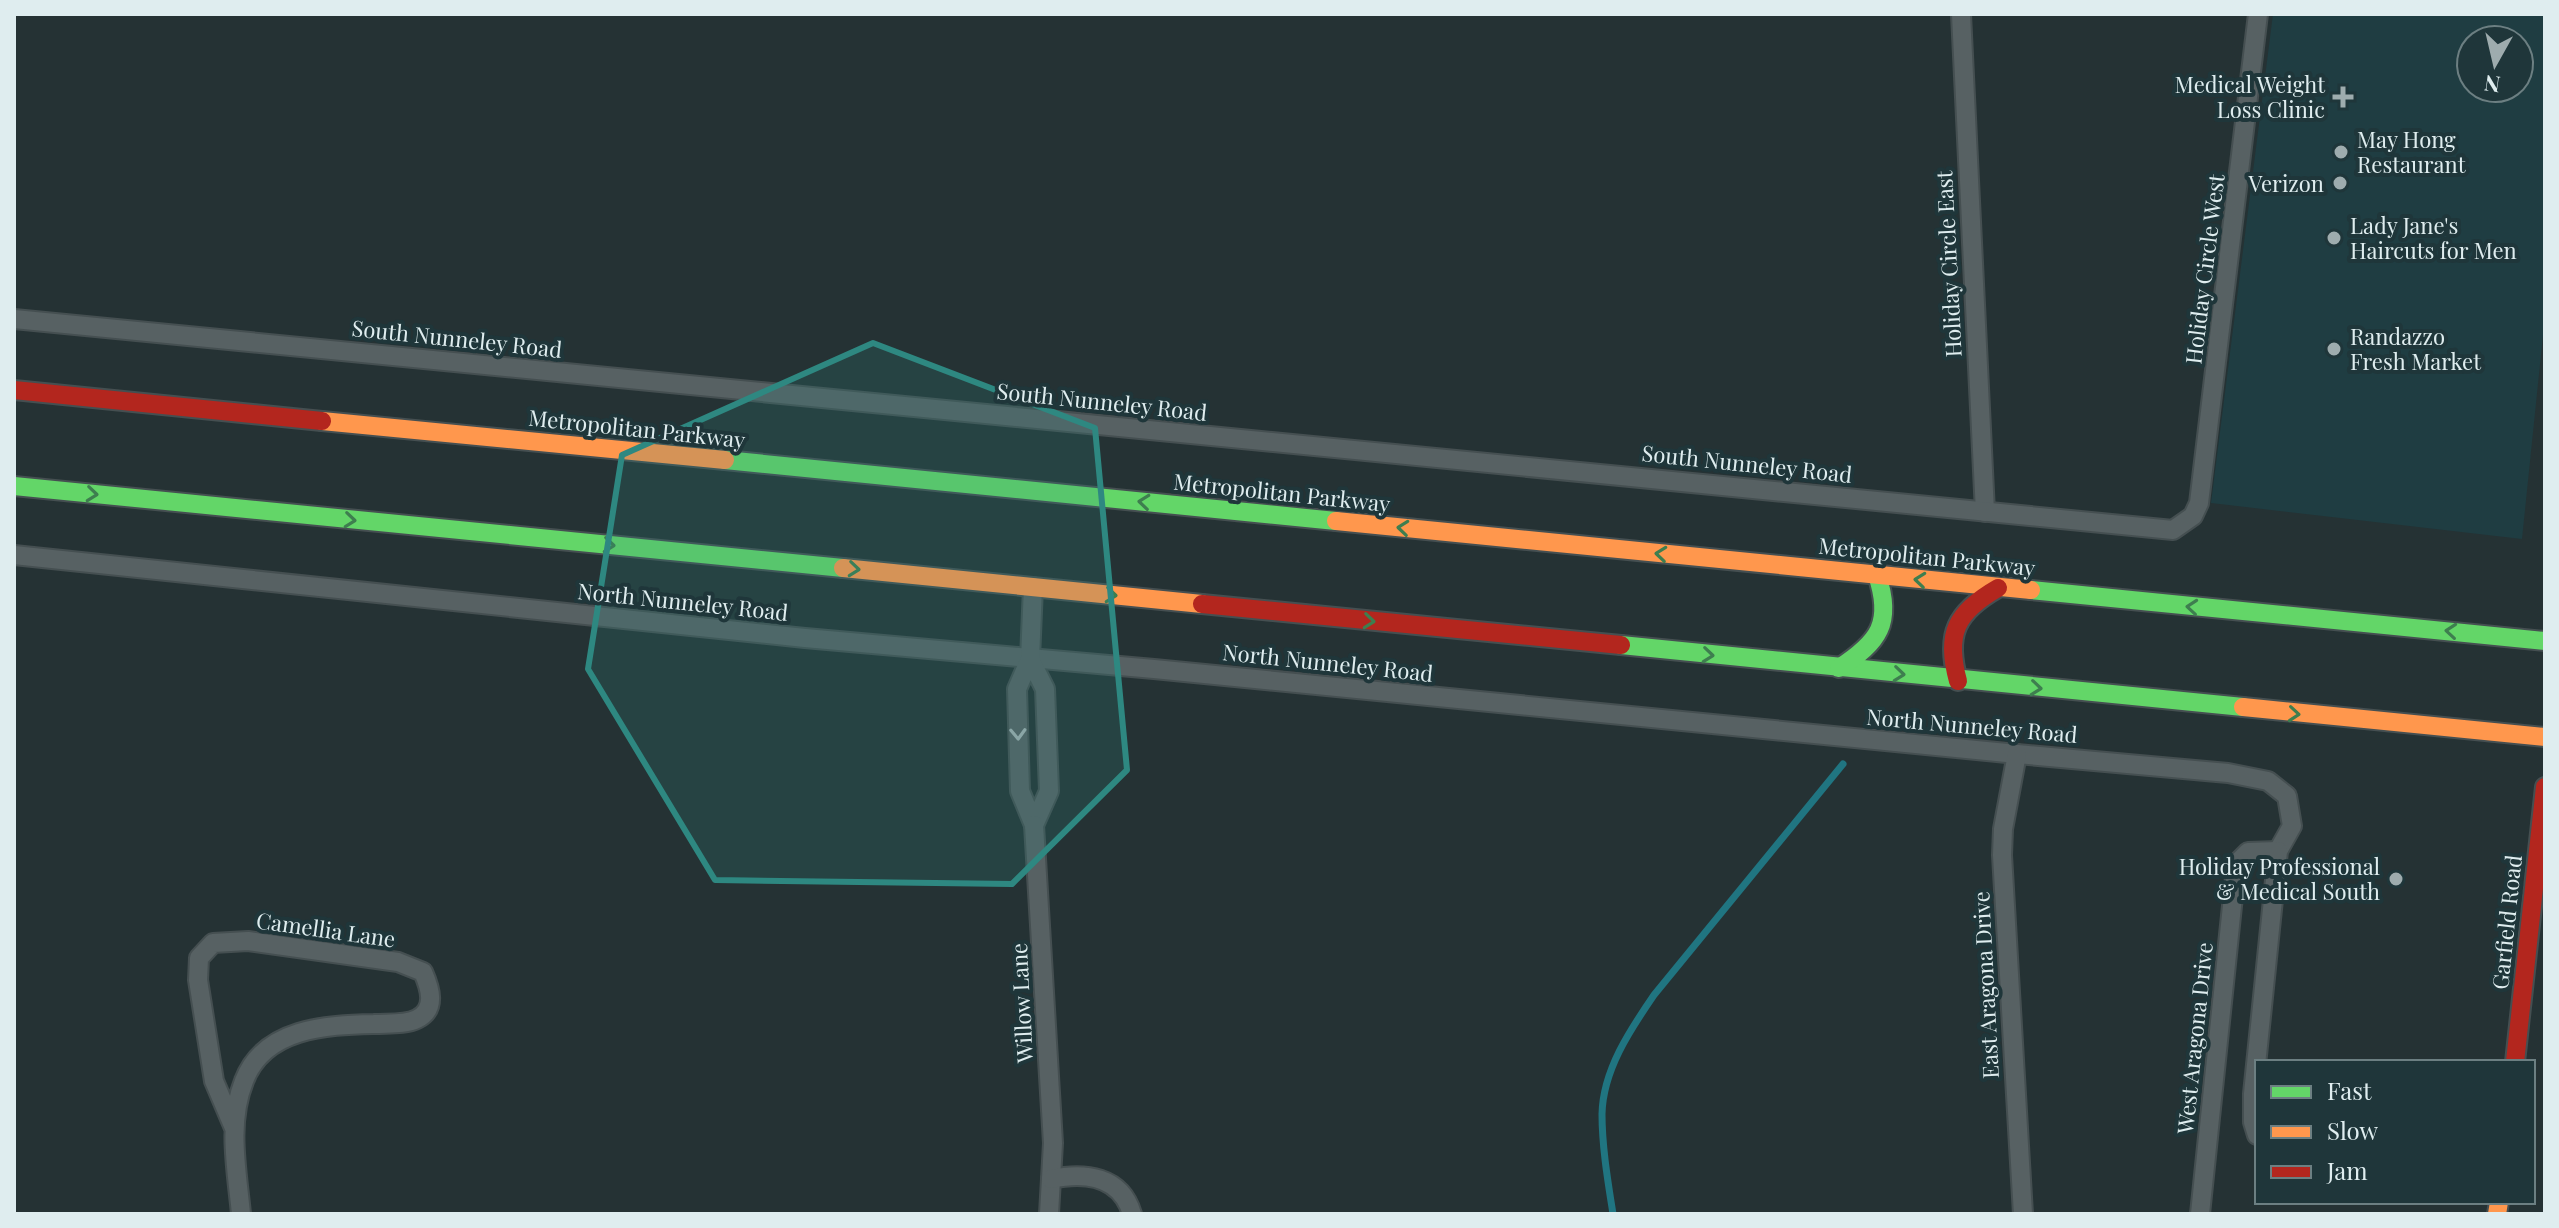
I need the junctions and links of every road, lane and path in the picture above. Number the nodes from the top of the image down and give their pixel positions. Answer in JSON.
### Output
{"nodes":[{"id":1,"x":1961,"y":14,"type":"edge"},
{"id":2,"x":2258,"y":14,"type":"edge"},
{"id":3,"x":14,"y":319,"type":"edge"},
{"id":4,"x":14,"y":390,"type":"edge"},
{"id":5,"x":14,"y":486,"type":"edge"},
{"id":6,"x":1985,"y":512,"type":"junction"},
{"id":7,"x":2184,"y":524,"type":"joint"},
{"id":8,"x":14,"y":555,"type":"edge"},
{"id":9,"x":1877,"y":575,"type":"junction"},
{"id":10,"x":1033,"y":587,"type":"junction"},
{"id":11,"x":1998,"y":588,"type":"junction"},
{"id":12,"x":2545,"y":641,"type":"edge"},
{"id":13,"x":1030,"y":659,"type":"junction"},
{"id":14,"x":1839,"y":668,"type":"junction"},
{"id":15,"x":1958,"y":681,"type":"junction"},
{"id":16,"x":2545,"y":737,"type":"edge"},
{"id":17,"x":2017,"y":754,"type":"junction"},
{"id":18,"x":2545,"y":787,"type":"edge"},
{"id":19,"x":1034,"y":825,"type":"junction"},
{"id":20,"x":2278,"y":851,"type":"junction"},
{"id":21,"x":2256,"y":1060,"type":"edge"},
{"id":22,"x":2515,"y":1060,"type":"edge"},
{"id":23,"x":2255,"y":1075,"type":"edge"},
{"id":24,"x":234,"y":1128,"type":"junction"},
{"id":25,"x":2255,"y":1128,"type":"edge"},
{"id":26,"x":1051,"y":1179,"type":"junction"},
{"id":27,"x":241,"y":1214,"type":"edge"},
{"id":28,"x":1049,"y":1214,"type":"edge"},
{"id":29,"x":1132,"y":1214,"type":"edge"},
{"id":30,"x":2023,"y":1214,"type":"edge"},
{"id":31,"x":2200,"y":1214,"type":"edge"}],
"edges":[{"from":1,"to":6,"type":"street","name":"Holiday Circle East"},
{"from":2,"to":7,"type":"street","name":"Holiday Circle West"},
{"from":3,"to":6,"type":"street","name":"South Nunneley Road"},
{"from":9,"to":4,"type":"main road","name":"Metropolitan Parkway","one_way":true},
{"from":5,"to":10,"type":"main road","one_way":true},
{"from":6,"to":7,"type":"street","name":"South Nunneley Road"},
{"from":8,"to":13,"type":"street","name":"North Nunneley Road"},
{"from":11,"to":9,"type":"main road","name":"Metropolitan Parkway","one_way":true},
{"from":9,"to":14,"type":"main road"},
{"from":10,"to":13,"type":"street","name":"Willow Lane"},
{"from":10,"to":14,"type":"main road","one_way":true},
{"from":12,"to":11,"type":"main road","name":"Metropolitan Parkway","one_way":true},
{"from":11,"to":15,"type":"main road"},
{"from":13,"to":17,"type":"street","name":"North Nunneley Road"},
{"from":13,"to":19,"type":"street","name":"Willow Lane","one_way":true},
{"from":13,"to":19,"type":"street","name":"Willow Lane"},
{"from":14,"to":15,"type":"main road","one_way":true},
{"from":15,"to":16,"type":"main road","one_way":true},
{"from":17,"to":20,"type":"street","name":"North Nunneley Road"},
{"from":17,"to":30,"type":"street","name":"East Aragona Drive"},
{"from":18,"to":22,"type":"main road","name":"Garfield Road"},
{"from":19,"to":26,"type":"street","name":"Willow Lane"},
{"from":20,"to":21,"type":"street","name":"North Nunneley Road"},
{"from":20,"to":31,"type":"street","name":"West Aragona Drive"},
{"from":23,"to":25,"type":"street","name":"North Nunneley Road"},
{"from":24,"to":24,"type":"street","name":"Camellia Lane"},
{"from":24,"to":27,"type":"street","name":"Camellia Lane"},
{"from":26,"to":28,"type":"street","name":"Willow Lane"},
{"from":26,"to":29,"type":"street"}]}
